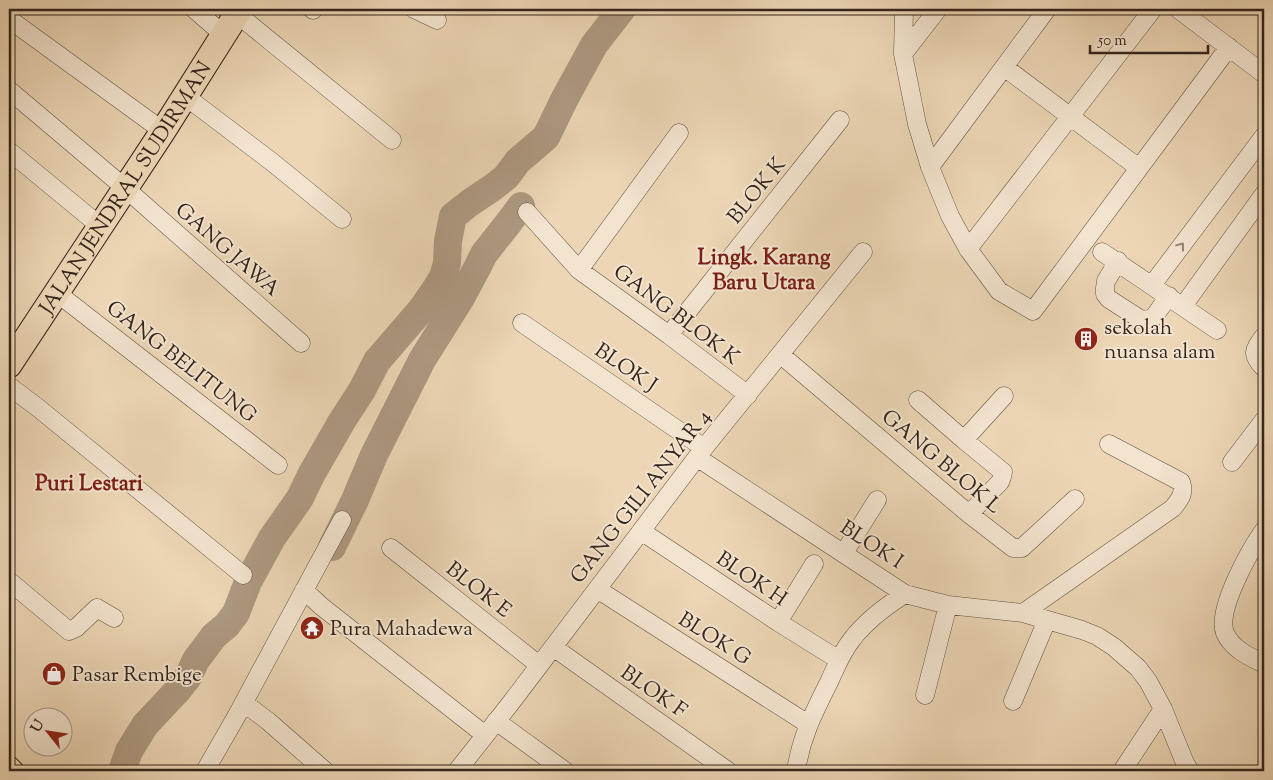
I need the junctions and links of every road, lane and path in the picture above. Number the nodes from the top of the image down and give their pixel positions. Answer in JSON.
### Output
{"nodes":[{"id":1,"x":194,"y":9,"type":"edge"},
{"id":2,"x":414,"y":9,"type":"edge"},
{"id":3,"x":904,"y":9,"type":"edge"},
{"id":4,"x":938,"y":9,"type":"edge"},
{"id":5,"x":1047,"y":9,"type":"edge"},
{"id":6,"x":1153,"y":9,"type":"edge"},
{"id":7,"x":1178,"y":9,"type":"edge"},
{"id":8,"x":239,"y":11,"type":"edge"},
{"id":9,"x":9,"y":19,"type":"edge"},
{"id":10,"x":437,"y":20,"type":"dead end"},
{"id":11,"x":224,"y":35,"type":"junction"},
{"id":12,"x":1229,"y":47,"type":"junction"},
{"id":13,"x":903,"y":54,"type":"junction"},
{"id":14,"x":1004,"y":67,"type":"junction"},
{"id":15,"x":1264,"y":74,"type":"edge"},
{"id":16,"x":9,"y":90,"type":"edge"},
{"id":17,"x":186,"y":96,"type":"junction"},
{"id":18,"x":1070,"y":117,"type":"junction"},
{"id":19,"x":840,"y":120,"type":"dead end"},
{"id":20,"x":163,"y":131,"type":"junction"},
{"id":21,"x":679,"y":133,"type":"dead end"},
{"id":22,"x":1264,"y":136,"type":"edge"},
{"id":23,"x":392,"y":140,"type":"dead end"},
{"id":24,"x":9,"y":151,"type":"edge"},
{"id":25,"x":930,"y":167,"type":"junction"},
{"id":26,"x":1140,"y":168,"type":"junction"},
{"id":27,"x":125,"y":188,"type":"junction"},
{"id":28,"x":1264,"y":194,"type":"edge"},
{"id":29,"x":527,"y":212,"type":"dead end"},
{"id":30,"x":342,"y":219,"type":"dead end"},
{"id":31,"x":100,"y":226,"type":"junction"},
{"id":32,"x":968,"y":249,"type":"junction"},
{"id":33,"x":863,"y":252,"type":"dead end"},
{"id":34,"x":1102,"y":252,"type":"dead end"},
{"id":35,"x":1118,"y":261,"type":"junction"},
{"id":36,"x":579,"y":270,"type":"junction"},
{"id":37,"x":1152,"y":285,"type":"junction"},
{"id":38,"x":57,"y":293,"type":"junction"},
{"id":39,"x":1176,"y":301,"type":"junction"},
{"id":40,"x":522,"y":323,"type":"dead end"},
{"id":41,"x":1217,"y":330,"type":"dead end"},
{"id":42,"x":669,"y":335,"type":"junction"},
{"id":43,"x":1264,"y":336,"type":"edge"},
{"id":44,"x":301,"y":343,"type":"dead end"},
{"id":45,"x":781,"y":355,"type":"junction"},
{"id":46,"x":9,"y":365,"type":"edge"},
{"id":47,"x":1264,"y":368,"type":"edge"},
{"id":48,"x":9,"y":386,"type":"edge"},
{"id":49,"x":748,"y":395,"type":"junction"},
{"id":50,"x":1004,"y":396,"type":"dead end"},
{"id":51,"x":918,"y":400,"type":"dead end"},
{"id":52,"x":1264,"y":420,"type":"edge"},
{"id":53,"x":964,"y":440,"type":"junction"},
{"id":54,"x":1109,"y":444,"type":"dead end"},
{"id":55,"x":701,"y":453,"type":"junction"},
{"id":56,"x":1232,"y":462,"type":"dead end"},
{"id":57,"x":278,"y":465,"type":"dead end"},
{"id":58,"x":1075,"y":499,"type":"dead end"},
{"id":59,"x":877,"y":500,"type":"dead end"},
{"id":60,"x":969,"y":514,"type":"junction"},
{"id":61,"x":342,"y":520,"type":"dead end"},
{"id":62,"x":1264,"y":530,"type":"edge"},
{"id":63,"x":641,"y":531,"type":"junction"},
{"id":64,"x":391,"y":548,"type":"dead end"},
{"id":65,"x":844,"y":553,"type":"junction"},
{"id":66,"x":814,"y":564,"type":"dead end"},
{"id":67,"x":242,"y":575,"type":"dead end"},
{"id":68,"x":9,"y":581,"type":"edge"},
{"id":69,"x":597,"y":589,"type":"junction"},
{"id":70,"x":304,"y":590,"type":"junction"},
{"id":71,"x":905,"y":594,"type":"junction"},
{"id":72,"x":948,"y":604,"type":"junction"},
{"id":73,"x":1023,"y":613,"type":"junction"},
{"id":74,"x":114,"y":618,"type":"dead end"},
{"id":75,"x":1047,"y":620,"type":"junction"},
{"id":76,"x":778,"y":622,"type":"junction"},
{"id":77,"x":553,"y":647,"type":"junction"},
{"id":78,"x":839,"y":660,"type":"junction"},
{"id":79,"x":1264,"y":664,"type":"edge"},
{"id":80,"x":539,"y":665,"type":"junction"},
{"id":81,"x":925,"y":695,"type":"dead end"},
{"id":82,"x":1013,"y":701,"type":"dead end"},
{"id":83,"x":249,"y":706,"type":"junction"},
{"id":84,"x":1163,"y":709,"type":"junction"},
{"id":85,"x":808,"y":724,"type":"junction"},
{"id":86,"x":491,"y":728,"type":"junction"},
{"id":87,"x":9,"y":767,"type":"edge"},
{"id":88,"x":13,"y":771,"type":"edge"},
{"id":89,"x":205,"y":771,"type":"edge"},
{"id":90,"x":325,"y":771,"type":"edge"},
{"id":91,"x":457,"y":771,"type":"edge"},
{"id":92,"x":565,"y":771,"type":"edge"},
{"id":93,"x":728,"y":771,"type":"edge"},
{"id":94,"x":796,"y":771,"type":"edge"},
{"id":95,"x":1122,"y":771,"type":"edge"},
{"id":96,"x":1190,"y":771,"type":"edge"}],
"edges":[{"from":1,"to":11,"type":"street"},
{"from":2,"to":10,"type":"street"},
{"from":3,"to":13,"type":"street"},
{"from":4,"to":13,"type":"street"},
{"from":5,"to":14,"type":"street"},
{"from":6,"to":18,"type":"street"},
{"from":7,"to":12,"type":"street"},
{"from":8,"to":11,"type":"highway","name":"JALAN JENDRAL SUDIRMAN"},
{"from":8,"to":23,"type":"street"},
{"from":9,"to":20,"type":"street"},
{"from":11,"to":17,"type":"highway","name":"JALAN JENDRAL SUDIRMAN"},
{"from":12,"to":15,"type":"street"},
{"from":12,"to":26,"type":"street"},
{"from":13,"to":25,"type":"street"},
{"from":14,"to":18,"type":"street"},
{"from":14,"to":25,"type":"street"},
{"from":16,"to":27,"type":"street","name":"GANG JAWA"},
{"from":17,"to":20,"type":"highway","name":"JALAN JENDRAL SUDIRMAN"},
{"from":17,"to":30,"type":"street"},
{"from":18,"to":26,"type":"street"},
{"from":18,"to":32,"type":"street"},
{"from":19,"to":42,"type":"street","name":"BLOK K"},
{"from":20,"to":27,"type":"highway","name":"JALAN JENDRAL SUDIRMAN"},
{"from":21,"to":36,"type":"street"},
{"from":37,"to":22,"type":"street","one_way":true},
{"from":24,"to":31,"type":"street"},
{"from":25,"to":32,"type":"street"},
{"from":26,"to":32,"type":"street"},
{"from":27,"to":31,"type":"highway","name":"JALAN JENDRAL SUDIRMAN"},
{"from":27,"to":44,"type":"street","name":"GANG JAWA"},
{"from":28,"to":39,"type":"street"},
{"from":29,"to":36,"type":"street","name":"GANG BLOK K"},
{"from":31,"to":38,"type":"highway","name":"JALAN JENDRAL SUDIRMAN"},
{"from":33,"to":45,"type":"street","name":"GANG GILI ANYAR 4"},
{"from":34,"to":35,"type":"street"},
{"from":35,"to":37,"type":"street"},
{"from":35,"to":39,"type":"street"},
{"from":36,"to":42,"type":"street","name":"GANG BLOK K"},
{"from":37,"to":39,"type":"street"},
{"from":38,"to":46,"type":"highway","name":"JALAN JENDRAL SUDIRMAN"},
{"from":38,"to":57,"type":"street","name":"GANG BELITUNG"},
{"from":39,"to":41,"type":"street"},
{"from":40,"to":55,"type":"street","name":"BLOK J"},
{"from":42,"to":49,"type":"street","name":"GANG BLOK K"},
{"from":43,"to":47,"type":"street"},
{"from":45,"to":49,"type":"street","name":"GANG GILI ANYAR 4"},
{"from":45,"to":60,"type":"street","name":"GANG BLOK L"},
{"from":48,"to":67,"type":"street"},
{"from":49,"to":55,"type":"street","name":"GANG GILI ANYAR 4"},
{"from":50,"to":53,"type":"street"},
{"from":51,"to":53,"type":"street"},
{"from":52,"to":56,"type":"street"},
{"from":53,"to":60,"type":"street"},
{"from":54,"to":73,"type":"street"},
{"from":55,"to":63,"type":"street","name":"GANG GILI ANYAR 4"},
{"from":55,"to":65,"type":"street","name":"BLOK I"},
{"from":58,"to":60,"type":"street","name":"GANG BLOK L"},
{"from":59,"to":65,"type":"street"},
{"from":61,"to":70,"type":"street"},
{"from":62,"to":79,"type":"street"},
{"from":63,"to":69,"type":"street","name":"GANG GILI ANYAR 4"},
{"from":63,"to":76,"type":"street","name":"BLOK H"},
{"from":64,"to":80,"type":"street","name":"BLOK E"},
{"from":65,"to":71,"type":"street","name":"BLOK I"},
{"from":66,"to":76,"type":"street"},
{"from":68,"to":74,"type":"street"},
{"from":69,"to":77,"type":"street","name":"GANG GILI ANYAR 4"},
{"from":69,"to":85,"type":"street","name":"BLOK G"},
{"from":70,"to":83,"type":"street"},
{"from":70,"to":86,"type":"street"},
{"from":71,"to":72,"type":"street","name":"BLOK I"},
{"from":71,"to":78,"type":"street"},
{"from":72,"to":73,"type":"street","name":"BLOK I"},
{"from":72,"to":81,"type":"street"},
{"from":73,"to":75,"type":"street","name":"BLOK I"},
{"from":75,"to":82,"type":"street"},
{"from":75,"to":84,"type":"street","name":"BLOK I"},
{"from":76,"to":78,"type":"street","name":"BLOK H"},
{"from":77,"to":80,"type":"street","name":"GANG GILI ANYAR 4"},
{"from":77,"to":93,"type":"street","name":"BLOK F"},
{"from":78,"to":85,"type":"street"},
{"from":80,"to":86,"type":"street","name":"GANG GILI ANYAR 4"},
{"from":83,"to":89,"type":"street"},
{"from":83,"to":90,"type":"street"},
{"from":84,"to":95,"type":"street"},
{"from":84,"to":96,"type":"street","name":"BLOK I"},
{"from":85,"to":94,"type":"street"},
{"from":86,"to":91,"type":"street","name":"GANG GILI ANYAR 4"},
{"from":86,"to":92,"type":"street"},
{"from":87,"to":88,"type":"main road"}]}
